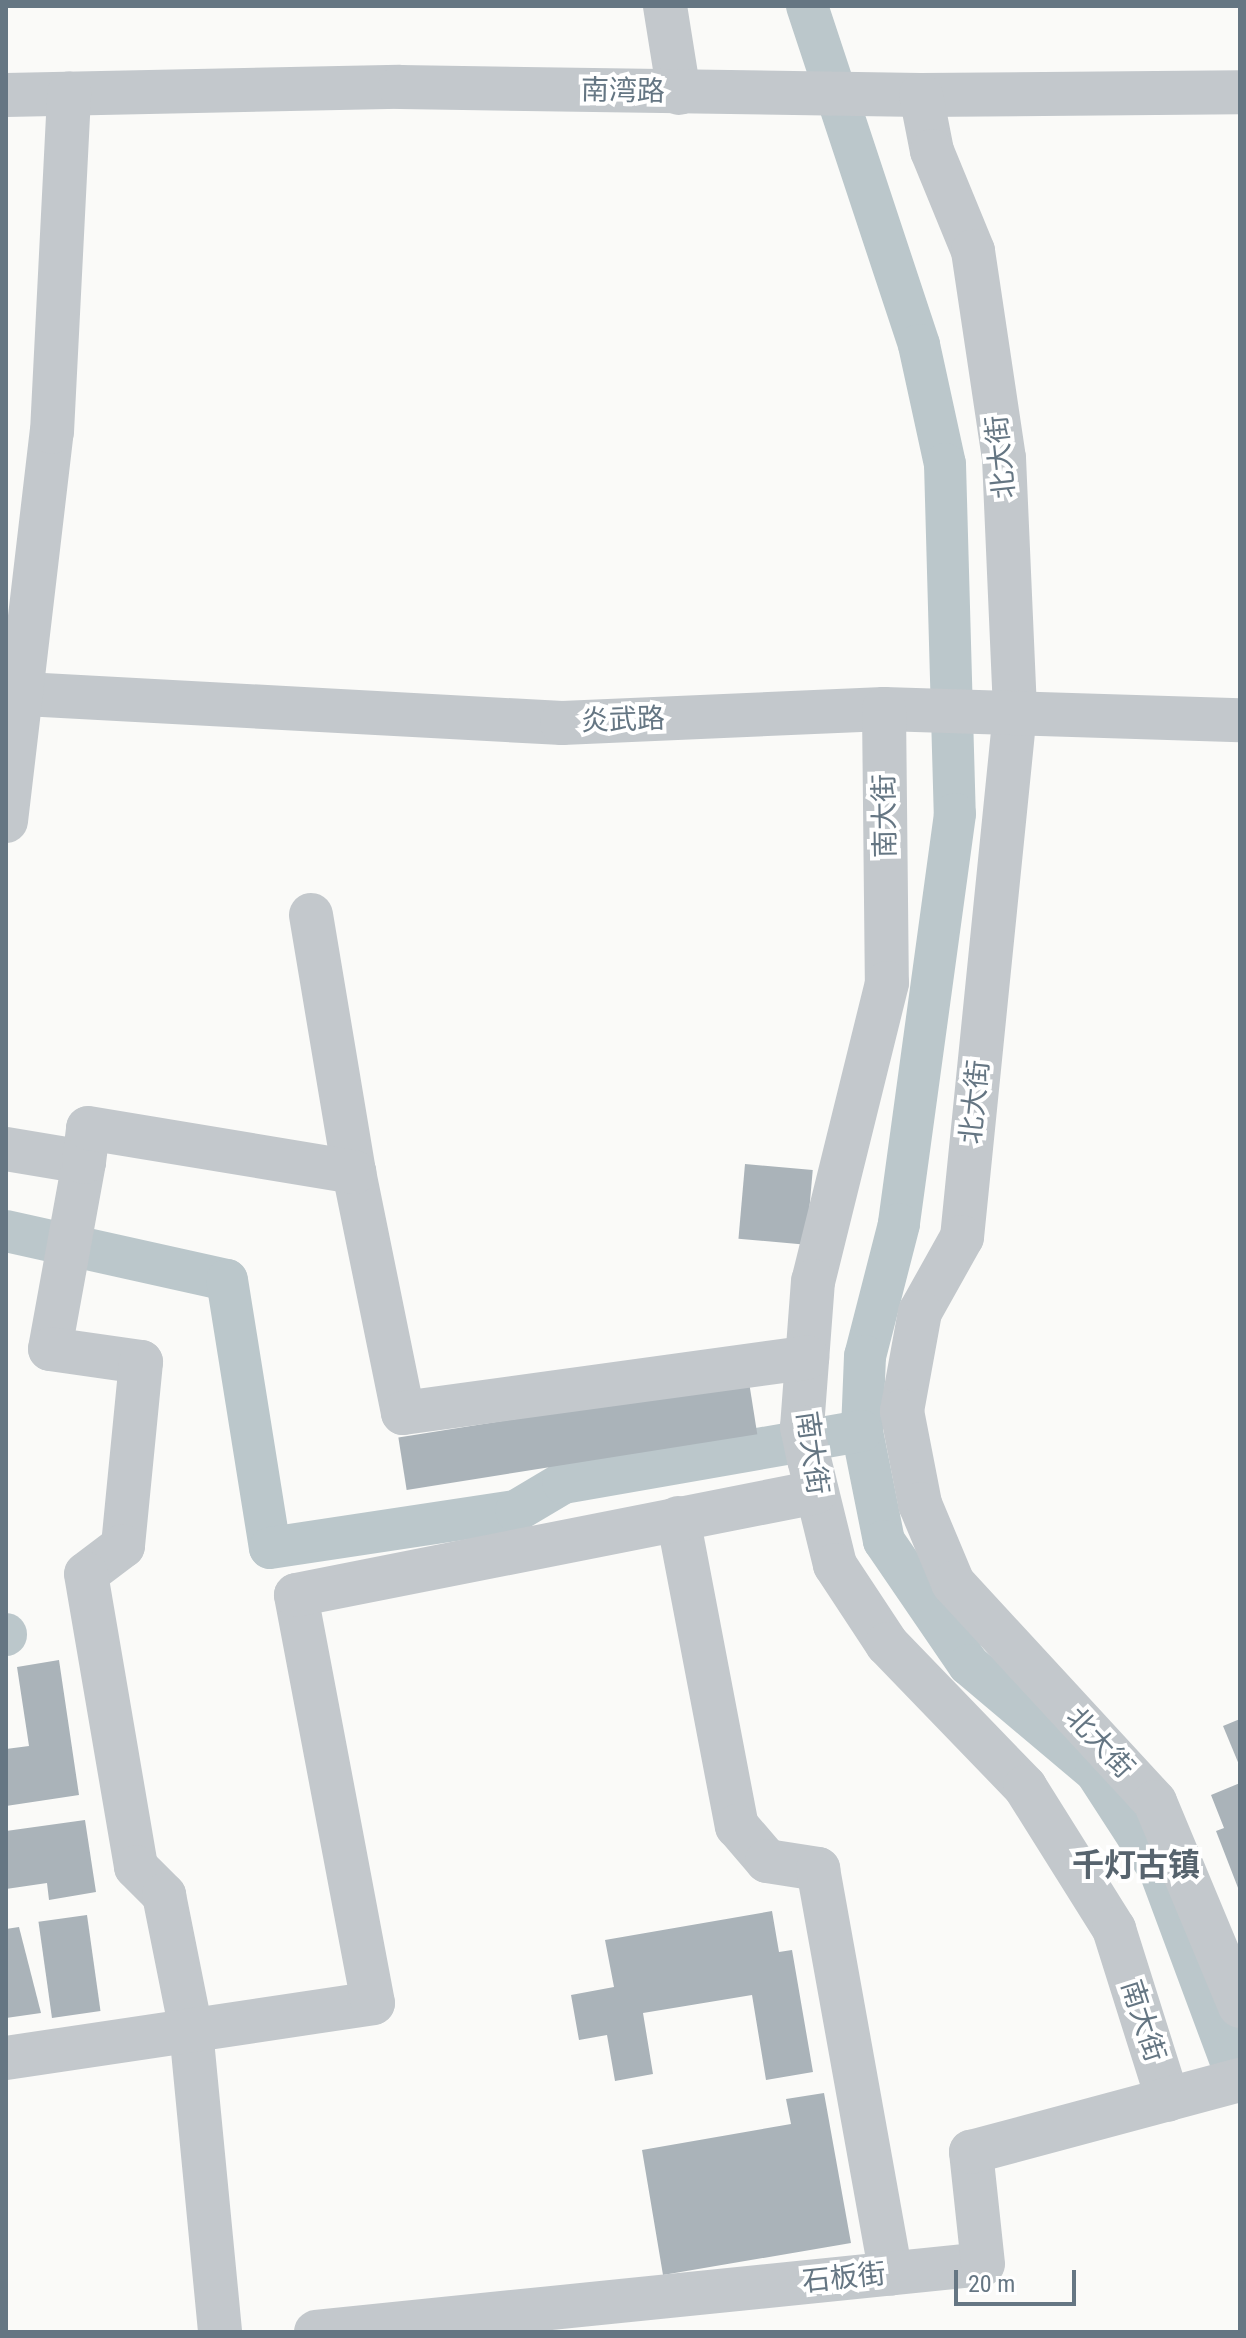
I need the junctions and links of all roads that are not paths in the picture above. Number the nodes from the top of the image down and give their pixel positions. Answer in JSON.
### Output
{"nodes":[{"id":1,"x":665,"y":6,"type":"edge"},
{"id":2,"x":1240,"y":92,"type":"edge"},
{"id":3,"x":69,"y":93,"type":"junction"},
{"id":4,"x":679,"y":93,"type":"junction"},
{"id":5,"x":899,"y":93,"type":"junction"},
{"id":6,"x":6,"y":95,"type":"edge"},
{"id":7,"x":15,"y":693,"type":"edge"},
{"id":8,"x":897,"y":709,"type":"junction"},
{"id":9,"x":1003,"y":711,"type":"junction"},
{"id":10,"x":1240,"y":720,"type":"edge"},
{"id":11,"x":6,"y":821,"type":"edge"},
{"id":12,"x":311,"y":915,"type":"dead end"},
{"id":13,"x":6,"y":1149,"type":"edge"},
{"id":14,"x":84,"y":1162,"type":"junction"},
{"id":15,"x":354,"y":1172,"type":"junction"},
{"id":16,"x":807,"y":1358,"type":"junction"},
{"id":17,"x":809,"y":1459,"type":"junction"},
{"id":18,"x":678,"y":1518,"type":"junction"},
{"id":19,"x":1240,"y":2006,"type":"edge"},
{"id":20,"x":191,"y":2030,"type":"junction"},
{"id":21,"x":6,"y":2058,"type":"edge"},
{"id":22,"x":1240,"y":2080,"type":"edge"},
{"id":23,"x":1168,"y":2100,"type":"junction"},
{"id":24,"x":891,"y":2273,"type":"junction"},
{"id":25,"x":220,"y":2332,"type":"edge"},
{"id":26,"x":316,"y":2332,"type":"edge"}],
"edges":[{"from":1,"to":4,"type":"street"},
{"from":2,"to":5,"type":"street","name":"南湾路"},
{"from":3,"to":4,"type":"street","name":"南湾路"},
{"from":3,"to":6,"type":"street","name":"南湾路"},
{"from":3,"to":7,"type":"street"},
{"from":4,"to":5,"type":"street","name":"南湾路"},
{"from":5,"to":9,"type":"street","name":"北大街"},
{"from":7,"to":8,"type":"street","name":"炎武路"},
{"from":7,"to":11,"type":"street"},
{"from":8,"to":9,"type":"street","name":"炎武路"},
{"from":8,"to":16,"type":"street","name":"南大街"},
{"from":9,"to":10,"type":"street","name":"炎武路"},
{"from":9,"to":19,"type":"street","name":"北大街"},
{"from":12,"to":15,"type":"street"},
{"from":13,"to":14,"type":"street"},
{"from":14,"to":15,"type":"street"},
{"from":14,"to":20,"type":"street"},
{"from":15,"to":16,"type":"street"},
{"from":16,"to":17,"type":"street","name":"南大街"},
{"from":17,"to":18,"type":"street"},
{"from":17,"to":23,"type":"street","name":"南大街"},
{"from":18,"to":20,"type":"street"},
{"from":18,"to":24,"type":"street"},
{"from":20,"to":21,"type":"street"},
{"from":20,"to":25,"type":"street"},
{"from":22,"to":23,"type":"street","name":"石板街"},
{"from":23,"to":24,"type":"street","name":"石板街"},
{"from":24,"to":26,"type":"street","name":"石板街"}]}
